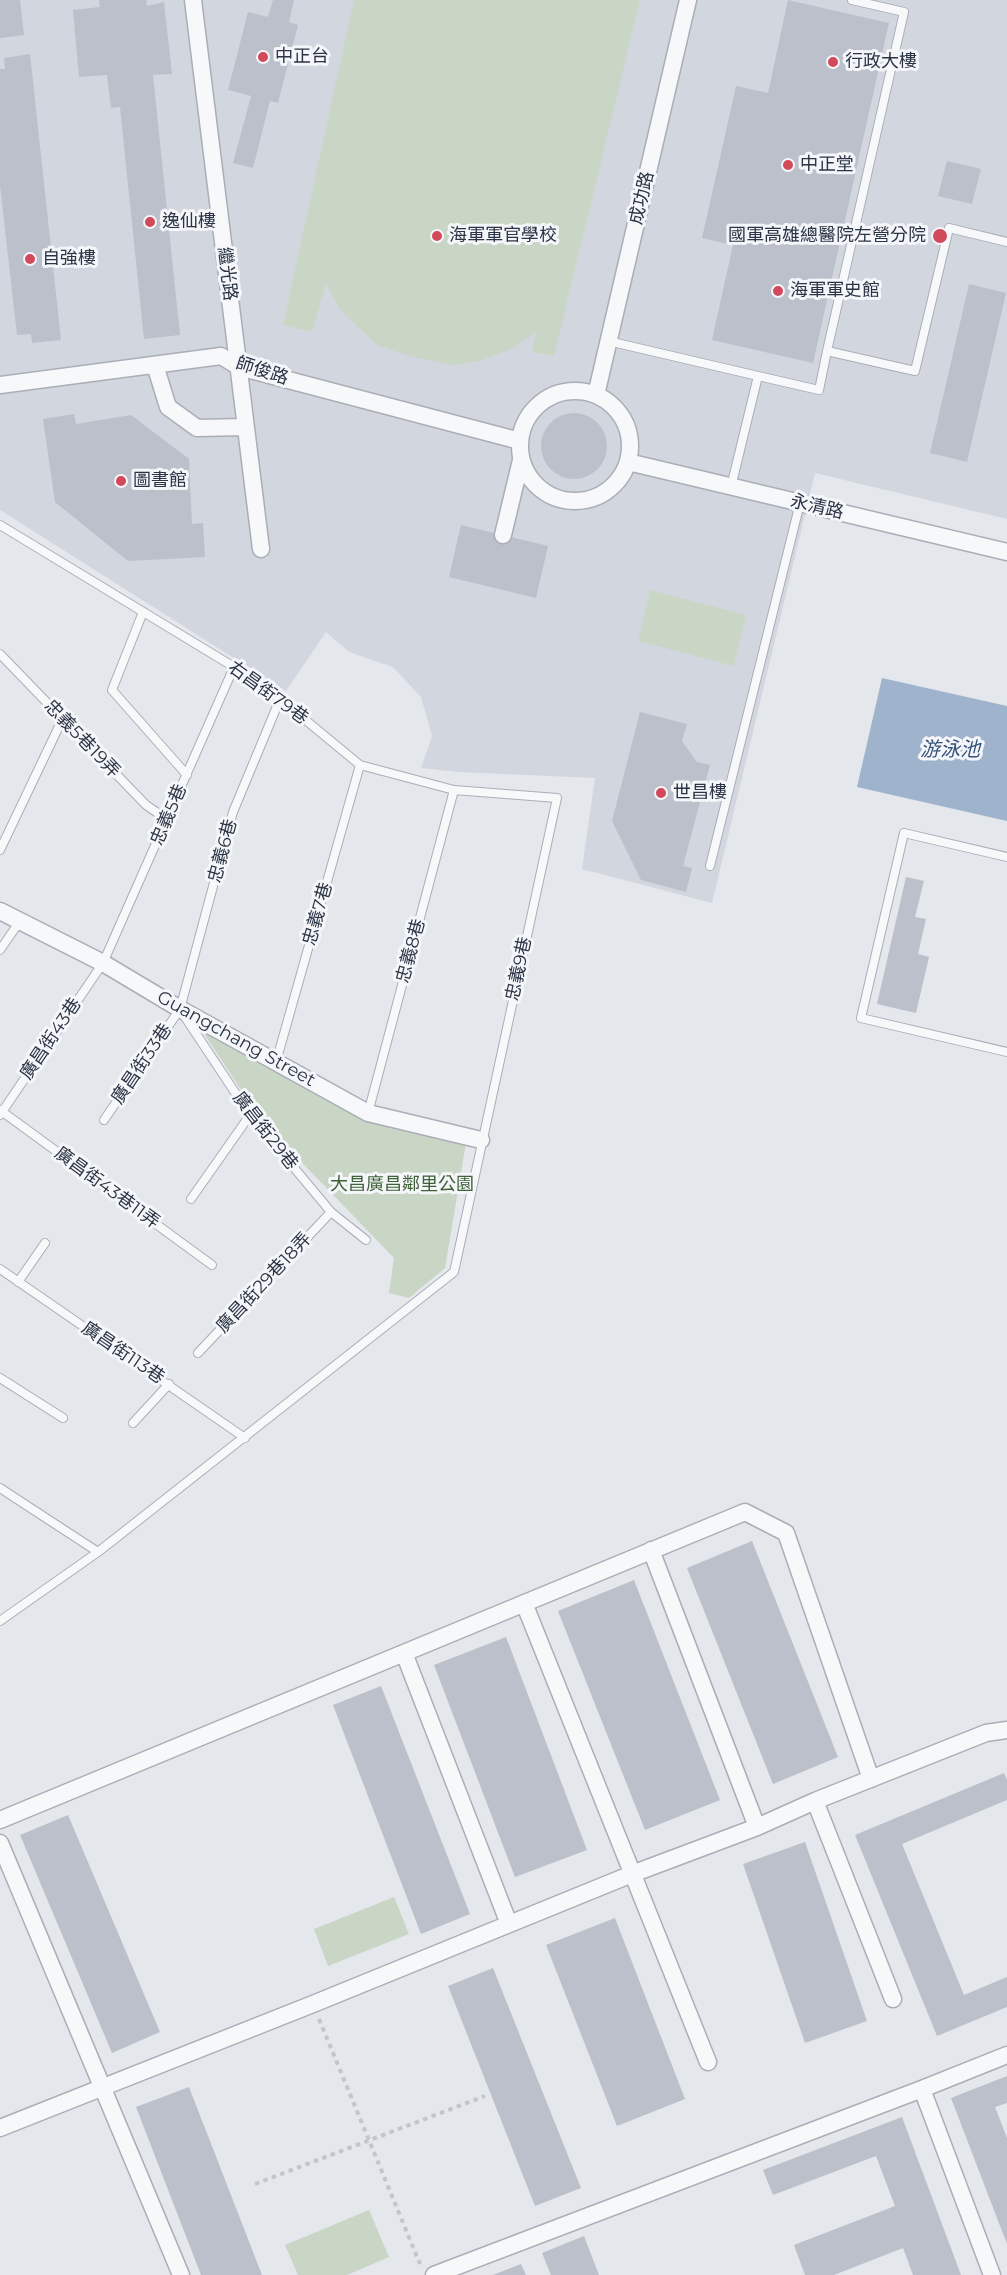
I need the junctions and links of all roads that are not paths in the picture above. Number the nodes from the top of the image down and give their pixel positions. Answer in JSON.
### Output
{"nodes":[{"id":1,"x":193,"y":0,"type":"edge"},
{"id":2,"x":688,"y":0,"type":"edge"},
{"id":3,"x":852,"y":0,"type":"edge"},
{"id":4,"x":1007,"y":242,"type":"edge"},
{"id":5,"x":608,"y":341,"type":"junction"},
{"id":6,"x":827,"y":351,"type":"junction"},
{"id":7,"x":156,"y":365,"type":"junction"},
{"id":8,"x":239,"y":367,"type":"junction"},
{"id":9,"x":758,"y":376,"type":"junction"},
{"id":10,"x":0,"y":385,"type":"edge"},
{"id":11,"x":596,"y":395,"type":"junction"},
{"id":12,"x":246,"y":427,"type":"junction"},
{"id":13,"x":520,"y":441,"type":"junction"},
{"id":14,"x":521,"y":460,"type":"junction"},
{"id":15,"x":628,"y":462,"type":"junction"},
{"id":16,"x":731,"y":487,"type":"junction"},
{"id":17,"x":800,"y":503,"type":"junction"},
{"id":18,"x":0,"y":525,"type":"edge"},
{"id":19,"x":503,"y":535,"type":"dead end"},
{"id":20,"x":261,"y":549,"type":"dead end"},
{"id":21,"x":1007,"y":552,"type":"edge"},
{"id":22,"x":143,"y":612,"type":"junction"},
{"id":23,"x":0,"y":654,"type":"edge"},
{"id":24,"x":234,"y":667,"type":"junction"},
{"id":25,"x":280,"y":699,"type":"junction"},
{"id":26,"x":62,"y":720,"type":"junction"},
{"id":27,"x":360,"y":765,"type":"junction"},
{"id":28,"x":187,"y":775,"type":"junction"},
{"id":29,"x":454,"y":790,"type":"junction"},
{"id":30,"x":556,"y":798,"type":"joint"},
{"id":31,"x":168,"y":820,"type":"junction"},
{"id":32,"x":0,"y":850,"type":"edge"},
{"id":33,"x":1007,"y":857,"type":"edge"},
{"id":34,"x":710,"y":866,"type":"dead end"},
{"id":35,"x":0,"y":911,"type":"edge"},
{"id":36,"x":21,"y":920,"type":"junction"},
{"id":37,"x":0,"y":950,"type":"edge"},
{"id":38,"x":103,"y":963,"type":"junction"},
{"id":39,"x":180,"y":1009,"type":"junction"},
{"id":40,"x":1007,"y":1052,"type":"edge"},
{"id":41,"x":276,"y":1062,"type":"junction"},
{"id":42,"x":1,"y":1112,"type":"edge"},
{"id":43,"x":368,"y":1113,"type":"junction"},
{"id":44,"x":250,"y":1115,"type":"junction"},
{"id":45,"x":104,"y":1120,"type":"dead end"},
{"id":46,"x":481,"y":1140,"type":"junction"},
{"id":47,"x":191,"y":1199,"type":"dead end"},
{"id":48,"x":331,"y":1212,"type":"junction"},
{"id":49,"x":366,"y":1240,"type":"dead end"},
{"id":50,"x":45,"y":1243,"type":"dead end"},
{"id":51,"x":212,"y":1265,"type":"dead end"},
{"id":52,"x":0,"y":1269,"type":"edge"},
{"id":53,"x":18,"y":1282,"type":"junction"},
{"id":54,"x":198,"y":1353,"type":"dead end"},
{"id":55,"x":0,"y":1378,"type":"edge"},
{"id":56,"x":168,"y":1384,"type":"junction"},
{"id":57,"x":63,"y":1419,"type":"dead end"},
{"id":58,"x":133,"y":1423,"type":"dead end"},
{"id":59,"x":245,"y":1438,"type":"junction"},
{"id":60,"x":0,"y":1488,"type":"edge"},
{"id":61,"x":651,"y":1551,"type":"junction"},
{"id":62,"x":98,"y":1552,"type":"junction"},
{"id":63,"x":524,"y":1603,"type":"junction"},
{"id":64,"x":0,"y":1622,"type":"edge"},
{"id":65,"x":404,"y":1653,"type":"junction"},
{"id":66,"x":1007,"y":1730,"type":"edge"},
{"id":67,"x":871,"y":1779,"type":"junction"},
{"id":68,"x":815,"y":1801,"type":"junction"},
{"id":69,"x":0,"y":1820,"type":"edge"},
{"id":70,"x":757,"y":1827,"type":"junction"},
{"id":71,"x":0,"y":1843,"type":"edge"},
{"id":72,"x":632,"y":1874,"type":"junction"},
{"id":73,"x":509,"y":1924,"type":"junction"},
{"id":74,"x":893,"y":1999,"type":"dead end"},
{"id":75,"x":1007,"y":2055,"type":"edge"},
{"id":76,"x":708,"y":2062,"type":"dead end"},
{"id":77,"x":102,"y":2087,"type":"junction"},
{"id":78,"x":922,"y":2090,"type":"junction"},
{"id":79,"x":0,"y":2128,"type":"edge"},
{"id":80,"x":181,"y":2275,"type":"edge"},
{"id":81,"x":434,"y":2275,"type":"edge"},
{"id":82,"x":992,"y":2275,"type":"edge"}],
"edges":[{"from":1,"to":8,"type":"street","name":"繼光路"},
{"from":2,"to":5,"type":"street","name":"成功路"},
{"from":3,"to":6,"type":"lane"},
{"from":4,"to":6,"type":"lane"},
{"from":5,"to":9,"type":"lane"},
{"from":5,"to":11,"type":"street","name":"成功路"},
{"from":6,"to":9,"type":"lane"},
{"from":7,"to":8,"type":"street","name":"師俊路"},
{"from":7,"to":10,"type":"street","name":"師俊路"},
{"from":7,"to":12,"type":"street"},
{"from":8,"to":12,"type":"street","name":"繼光路"},
{"from":8,"to":13,"type":"street","name":"師俊路"},
{"from":9,"to":16,"type":"lane"},
{"from":11,"to":13,"type":"street"},
{"from":11,"to":15,"type":"street"},
{"from":12,"to":20,"type":"street","name":"繼光路"},
{"from":13,"to":14,"type":"street"},
{"from":14,"to":15,"type":"street"},
{"from":14,"to":19,"type":"street"},
{"from":15,"to":16,"type":"street","name":"永清路"},
{"from":16,"to":17,"type":"street","name":"永清路"},
{"from":17,"to":21,"type":"street","name":"永清路"},
{"from":17,"to":34,"type":"lane"},
{"from":18,"to":22,"type":"lane","name":"右昌街79巷"},
{"from":22,"to":24,"type":"lane","name":"右昌街79巷"},
{"from":22,"to":28,"type":"lane"},
{"from":23,"to":26,"type":"lane","name":"忠義5巷19弄"},
{"from":24,"to":25,"type":"lane","name":"右昌街79巷"},
{"from":24,"to":28,"type":"lane","name":"忠義5巷"},
{"from":25,"to":27,"type":"lane","name":"右昌街79巷"},
{"from":25,"to":39,"type":"lane","name":"忠義6巷"},
{"from":26,"to":31,"type":"lane","name":"忠義5巷19弄"},
{"from":26,"to":32,"type":"lane"},
{"from":27,"to":29,"type":"lane","name":"右昌街79巷"},
{"from":27,"to":41,"type":"lane","name":"忠義7巷"},
{"from":28,"to":31,"type":"lane","name":"忠義5巷"},
{"from":29,"to":30,"type":"lane","name":"右昌街79巷"},
{"from":29,"to":43,"type":"lane","name":"忠義8巷"},
{"from":30,"to":46,"type":"lane","name":"忠義9巷"},
{"from":31,"to":38,"type":"lane","name":"忠義5巷"},
{"from":33,"to":40,"type":"lane"},
{"from":35,"to":36,"type":"street","name":"Guangchang Street"},
{"from":36,"to":37,"type":"lane"},
{"from":36,"to":38,"type":"street","name":"Guangchang Street"},
{"from":38,"to":39,"type":"street","name":"Guangchang Street"},
{"from":38,"to":42,"type":"lane","name":"廣昌街43巷"},
{"from":39,"to":41,"type":"street","name":"Guangchang Street"},
{"from":39,"to":44,"type":"lane","name":"廣昌街29巷"},
{"from":39,"to":45,"type":"lane","name":"廣昌街33巷"},
{"from":41,"to":43,"type":"street","name":"Guangchang Street"},
{"from":42,"to":51,"type":"lane","name":"廣昌街43巷11弄"},
{"from":43,"to":46,"type":"street","name":"Guangchang Street"},
{"from":44,"to":47,"type":"lane"},
{"from":44,"to":48,"type":"lane","name":"廣昌街29巷"},
{"from":46,"to":59,"type":"lane","name":"忠義9巷"},
{"from":48,"to":49,"type":"lane","name":"廣昌街29巷"},
{"from":48,"to":54,"type":"lane","name":"廣昌街29巷18弄"},
{"from":50,"to":53,"type":"lane"},
{"from":52,"to":53,"type":"lane","name":"廣昌街113巷"},
{"from":53,"to":56,"type":"lane","name":"廣昌街113巷"},
{"from":55,"to":57,"type":"lane"},
{"from":56,"to":58,"type":"lane"},
{"from":56,"to":59,"type":"lane","name":"廣昌街113巷"},
{"from":59,"to":62,"type":"lane","name":"忠義9巷"},
{"from":60,"to":62,"type":"lane"},
{"from":61,"to":63,"type":"street"},
{"from":61,"to":67,"type":"street"},
{"from":61,"to":70,"type":"street"},
{"from":62,"to":64,"type":"lane","name":"忠義9巷"},
{"from":63,"to":65,"type":"street"},
{"from":63,"to":72,"type":"street"},
{"from":65,"to":69,"type":"street"},
{"from":65,"to":73,"type":"street"},
{"from":66,"to":67,"type":"street"},
{"from":67,"to":68,"type":"street"},
{"from":68,"to":70,"type":"street"},
{"from":68,"to":74,"type":"street"},
{"from":70,"to":72,"type":"street"},
{"from":71,"to":77,"type":"street"},
{"from":72,"to":73,"type":"street"},
{"from":72,"to":76,"type":"street"},
{"from":73,"to":77,"type":"street"},
{"from":75,"to":78,"type":"street"},
{"from":77,"to":79,"type":"street"},
{"from":77,"to":80,"type":"street"},
{"from":78,"to":81,"type":"street"},
{"from":78,"to":82,"type":"street"}]}
